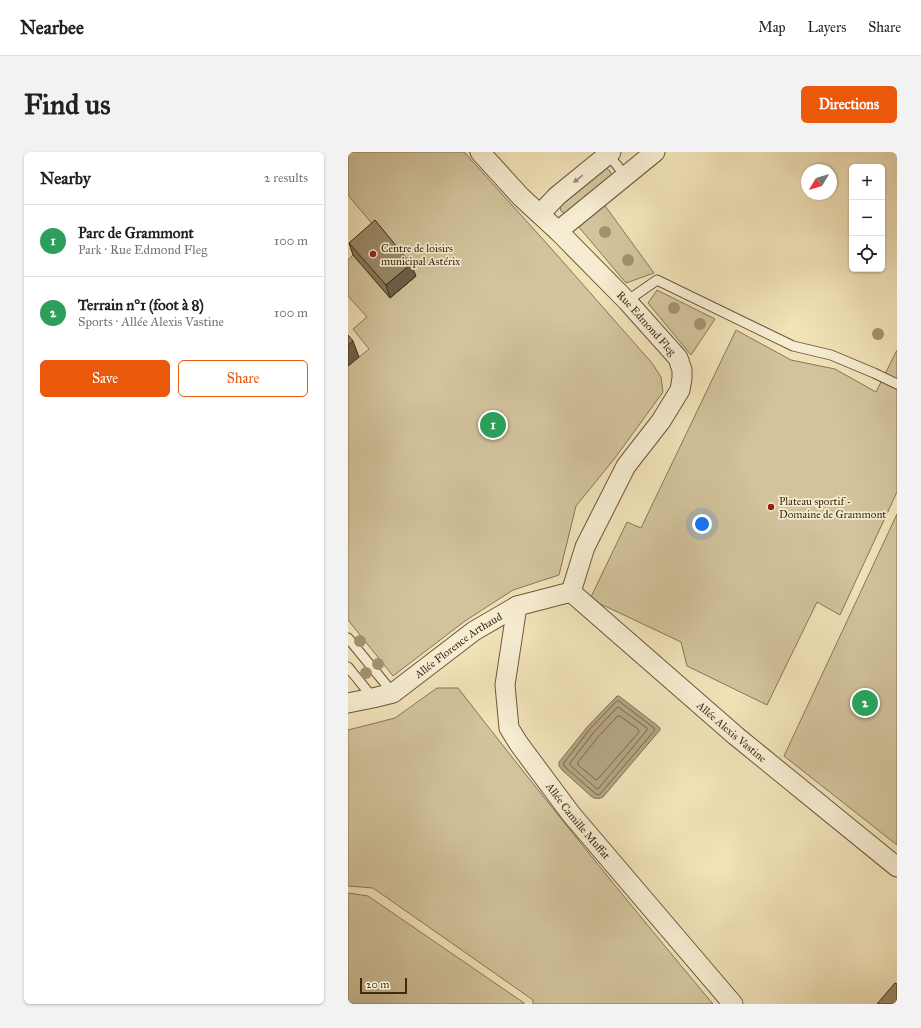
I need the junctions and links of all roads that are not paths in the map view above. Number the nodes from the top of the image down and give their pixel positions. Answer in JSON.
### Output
{"nodes":[{"id":1,"x":480,"y":152,"type":"edge"},
{"id":2,"x":655,"y":152,"type":"edge"},
{"id":3,"x":608,"y":153,"type":"edge"},
{"id":4,"x":628,"y":179,"type":"junction"},
{"id":5,"x":540,"y":214,"type":"junction"},
{"id":6,"x":558,"y":231,"type":"junction"},
{"id":7,"x":627,"y":301,"type":"junction"},
{"id":8,"x":897,"y":384,"type":"edge"},
{"id":9,"x":571,"y":592,"type":"junction"},
{"id":10,"x":517,"y":606,"type":"junction"},
{"id":11,"x":348,"y":638,"type":"edge"},
{"id":12,"x":348,"y":667,"type":"edge"},
{"id":13,"x":393,"y":693,"type":"junction"},
{"id":14,"x":373,"y":698,"type":"junction"},
{"id":15,"x":348,"y":703,"type":"edge"},
{"id":16,"x":897,"y":867,"type":"edge"},
{"id":17,"x":733,"y":1004,"type":"edge"}],
"edges":[{"from":1,"to":5,"type":"street","name":"Rue Edmond Fleg"},
{"from":2,"to":4,"type":"street"},
{"from":3,"to":4,"type":"lane"},
{"from":3,"to":5,"type":"street","one_way":true},
{"from":4,"to":6,"type":"street"},
{"from":5,"to":6,"type":"street","name":"Rue Edmond Fleg"},
{"from":6,"to":7,"type":"street","name":"Rue Edmond Fleg"},
{"from":7,"to":8,"type":"lane"},
{"from":7,"to":9,"type":"street","name":"Rue Edmond Fleg"},
{"from":9,"to":10,"type":"street","name":"Allée Florence Arthaud"},
{"from":9,"to":16,"type":"street","name":"Allée Alexis Vastine"},
{"from":10,"to":13,"type":"street","name":"Allée Florence Arthaud"},
{"from":10,"to":17,"type":"street","name":"Allée Camille Muffat"},
{"from":11,"to":13,"type":"lane"},
{"from":12,"to":14,"type":"lane"},
{"from":13,"to":14,"type":"street","name":"Allée Florence Arthaud"},
{"from":14,"to":15,"type":"street","name":"Allée Florence Arthaud"}]}
